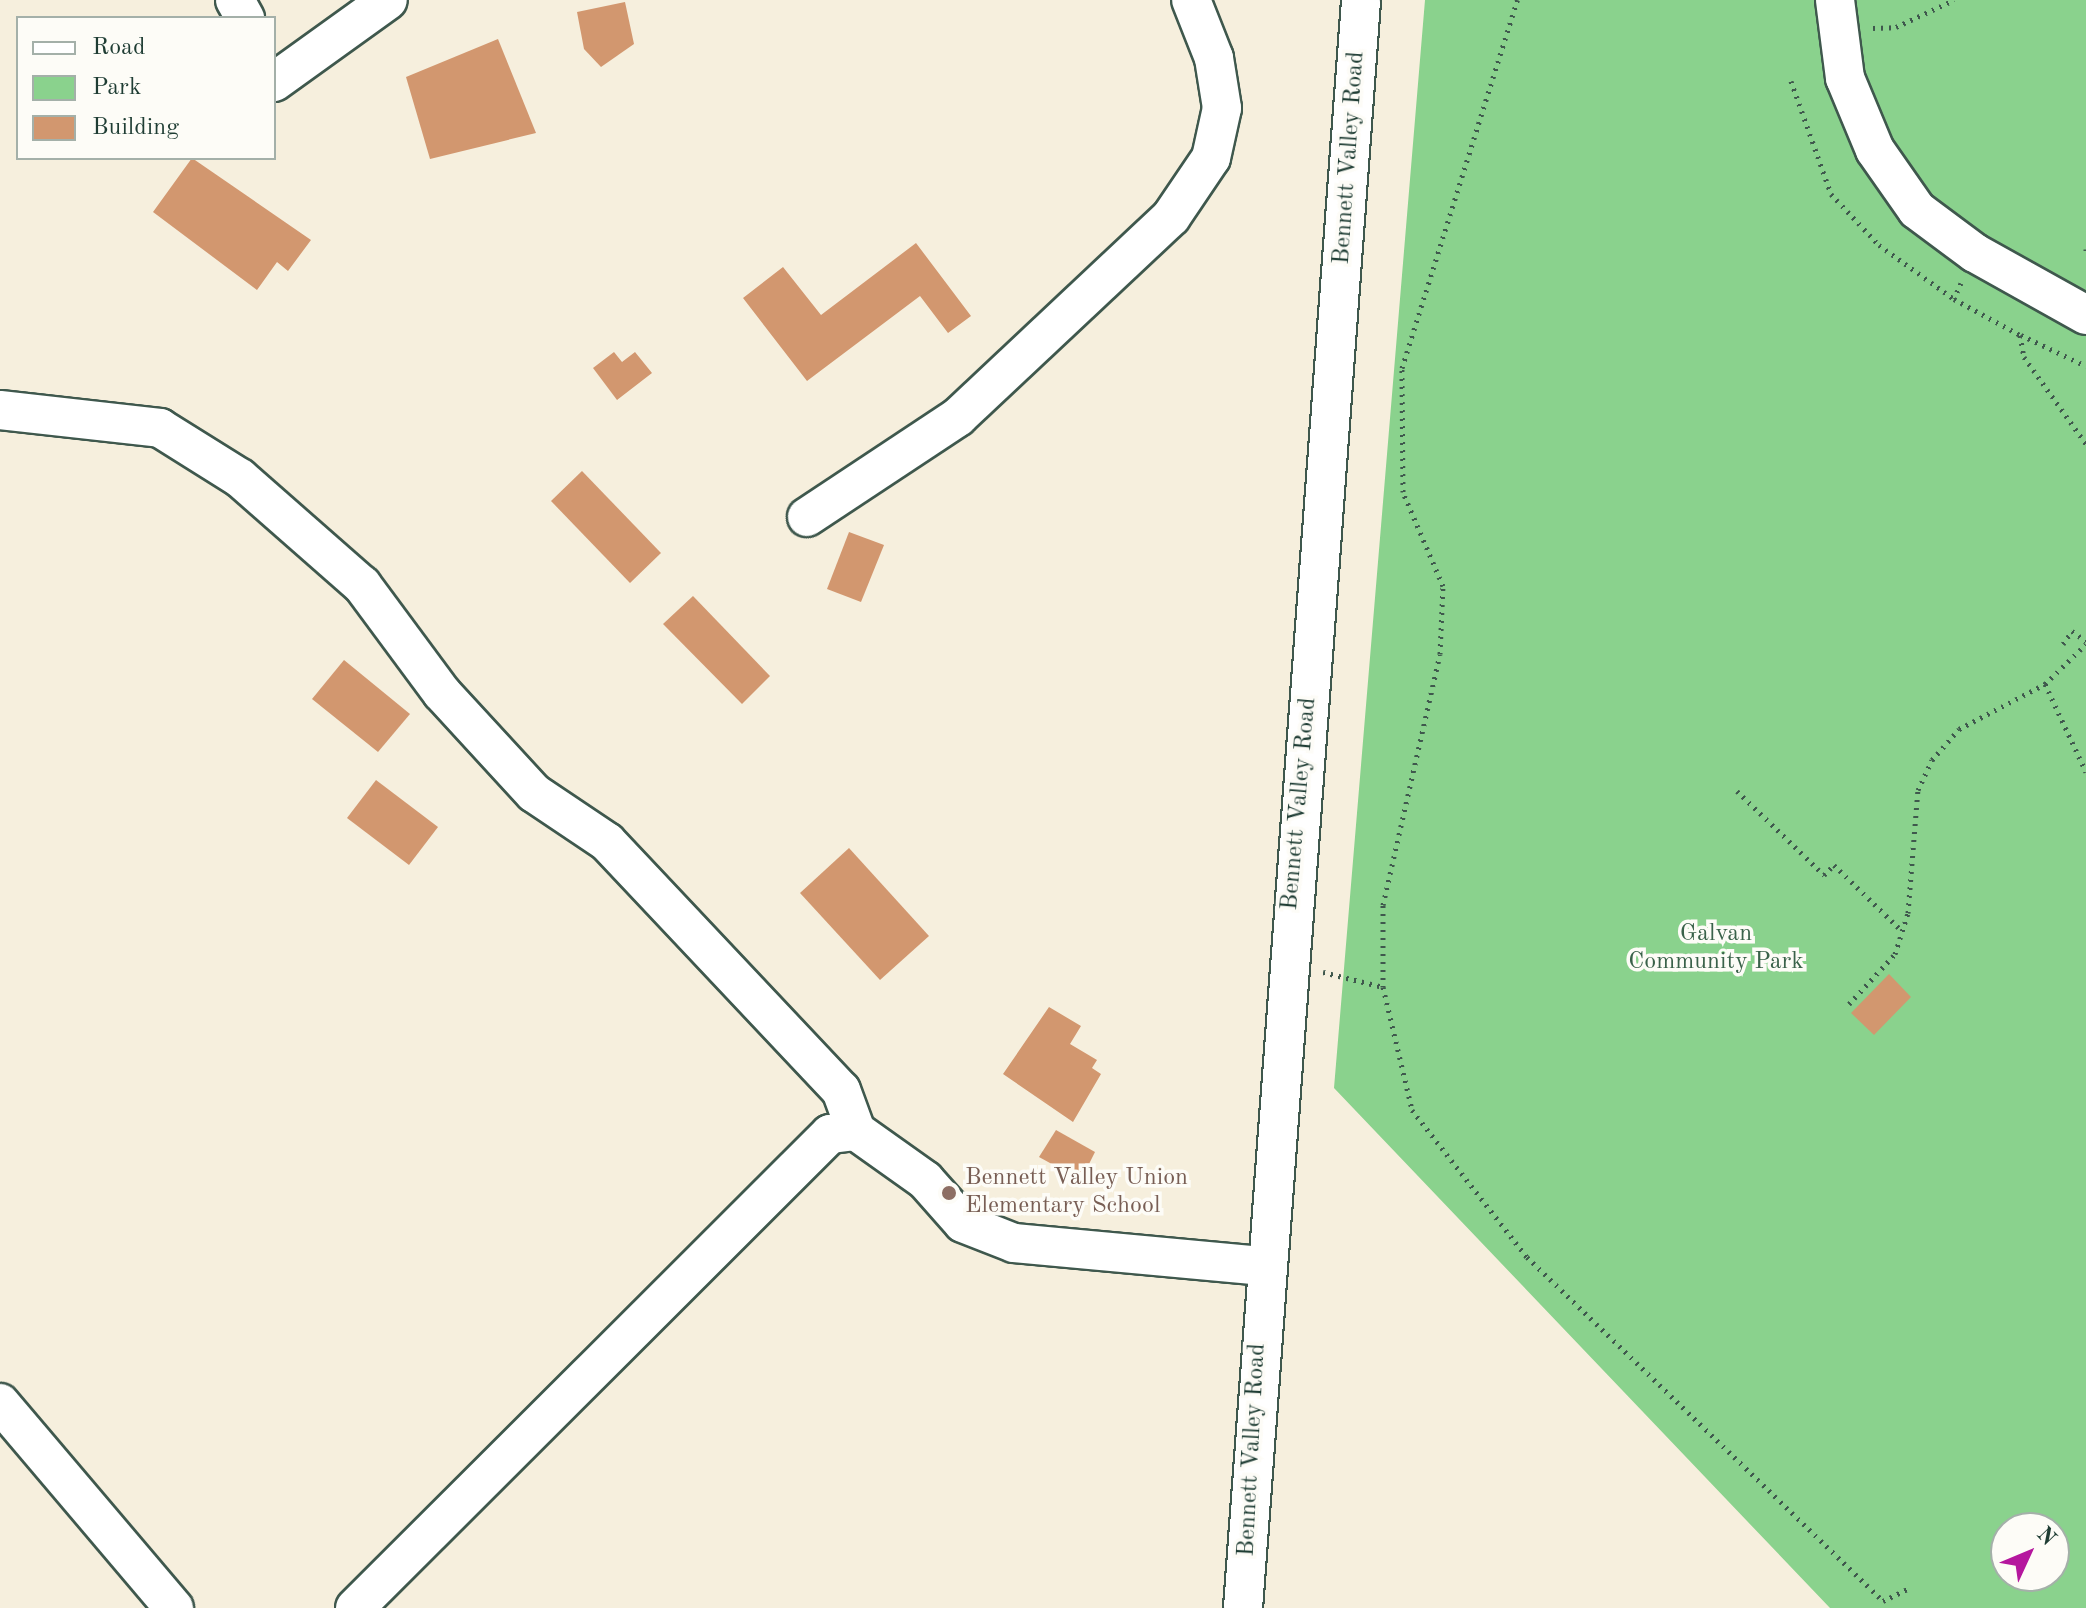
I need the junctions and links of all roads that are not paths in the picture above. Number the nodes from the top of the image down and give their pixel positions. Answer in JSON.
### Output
{"nodes":[{"id":1,"x":388,"y":0,"type":"edge"},
{"id":2,"x":1191,"y":0,"type":"edge"},
{"id":3,"x":1361,"y":0,"type":"edge"},
{"id":4,"x":1834,"y":5,"type":"edge"},
{"id":5,"x":276,"y":81,"type":"edge"},
{"id":6,"x":2086,"y":315,"type":"edge"},
{"id":7,"x":0,"y":410,"type":"edge"},
{"id":8,"x":807,"y":517,"type":"dead end"},
{"id":9,"x":856,"y":1131,"type":"junction"},
{"id":10,"x":1264,"y":1266,"type":"junction"},
{"id":11,"x":0,"y":1403,"type":"edge"},
{"id":12,"x":174,"y":1608,"type":"edge"},
{"id":13,"x":355,"y":1608,"type":"edge"},
{"id":14,"x":1243,"y":1608,"type":"edge"}],
"edges":[{"from":1,"to":5,"type":"street"},
{"from":2,"to":8,"type":"street"},
{"from":3,"to":10,"type":"street","name":"Bennett Valley Road"},
{"from":4,"to":6,"type":"street"},
{"from":7,"to":9,"type":"street"},
{"from":9,"to":10,"type":"street"},
{"from":9,"to":13,"type":"street"},
{"from":10,"to":14,"type":"street","name":"Bennett Valley Road"},
{"from":11,"to":12,"type":"street"}]}
